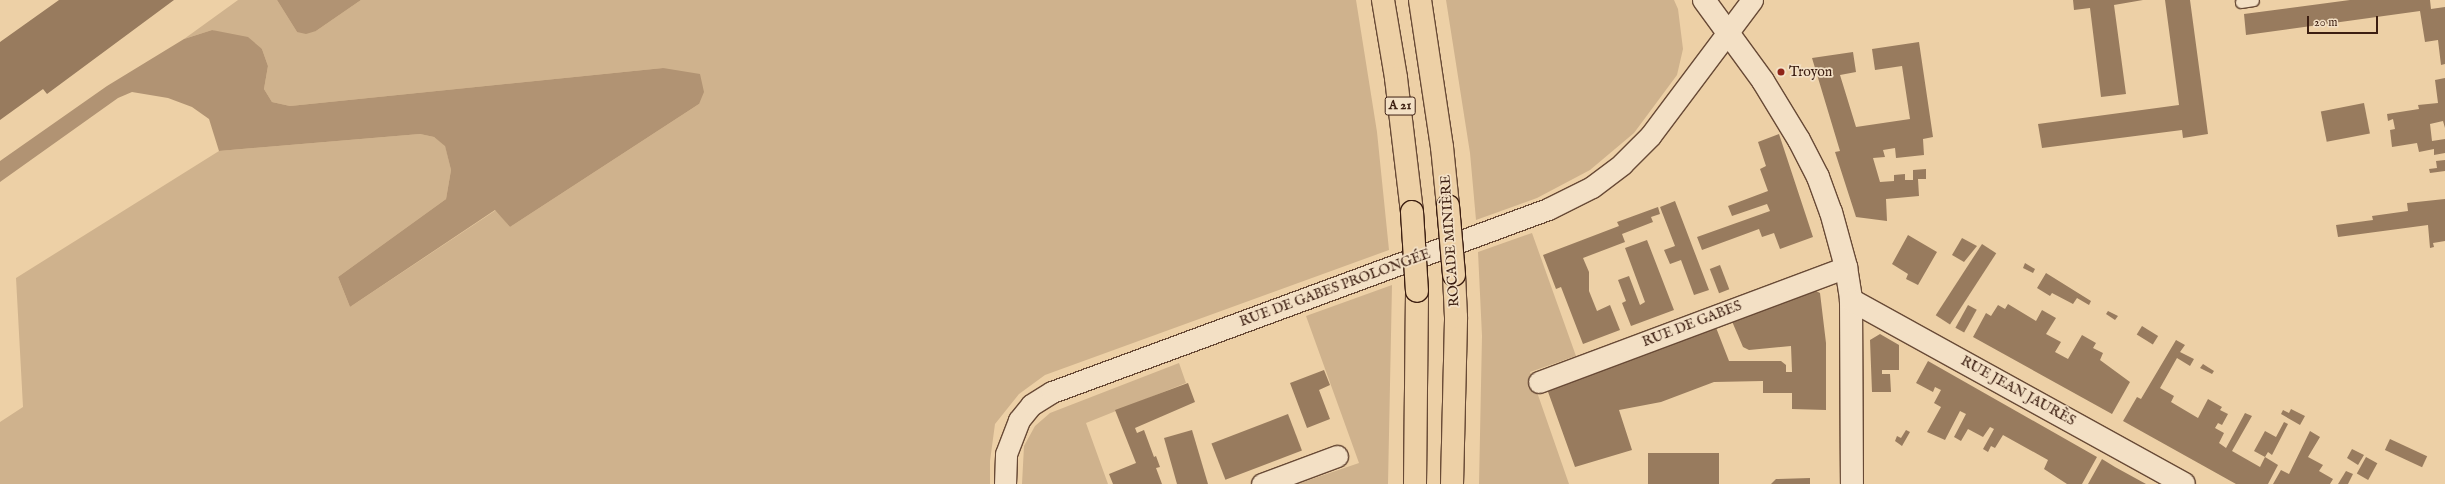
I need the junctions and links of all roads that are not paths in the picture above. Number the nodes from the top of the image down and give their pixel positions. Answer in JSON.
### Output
{"nodes":[{"id":1,"x":1383,"y":0,"type":"edge"},
{"id":2,"x":1420,"y":0,"type":"edge"},
{"id":3,"x":1704,"y":0,"type":"edge"},
{"id":4,"x":1752,"y":0,"type":"edge"},
{"id":5,"x":2253,"y":0,"type":"edge"},
{"id":6,"x":2241,"y":2,"type":"dead end"},
{"id":7,"x":1729,"y":33,"type":"junction"},
{"id":8,"x":1846,"y":267,"type":"junction"},
{"id":9,"x":1851,"y":300,"type":"junction"},
{"id":10,"x":1539,"y":382,"type":"dead end"},
{"id":11,"x":1337,"y":456,"type":"dead end"},
{"id":12,"x":1005,"y":484,"type":"edge"},
{"id":13,"x":1262,"y":484,"type":"edge"},
{"id":14,"x":1415,"y":484,"type":"edge"},
{"id":15,"x":1452,"y":484,"type":"edge"},
{"id":16,"x":1852,"y":484,"type":"edge"},
{"id":17,"x":2184,"y":484,"type":"edge"}],
"edges":[{"from":1,"to":14,"type":"highway","number":"A 21","bridge":true},
{"from":2,"to":15,"type":"highway","name":"ROCADE MINIÈRE","number":"A 21","bridge":true},
{"from":3,"to":7,"type":"main road"},
{"from":4,"to":7,"type":"street","name":"RUE DE GABES PROLONGÉE"},
{"from":5,"to":6,"type":"lane"},
{"from":7,"to":8,"type":"main road"},
{"from":7,"to":12,"type":"street","name":"RUE DE GABES PROLONGÉE"},
{"from":8,"to":9,"type":"main road"},
{"from":8,"to":10,"type":"street","name":"RUE DE GABES"},
{"from":9,"to":16,"type":"main road"},
{"from":9,"to":17,"type":"main road","name":"RUE JEAN JAURÈS"},
{"from":11,"to":13,"type":"street"}]}
